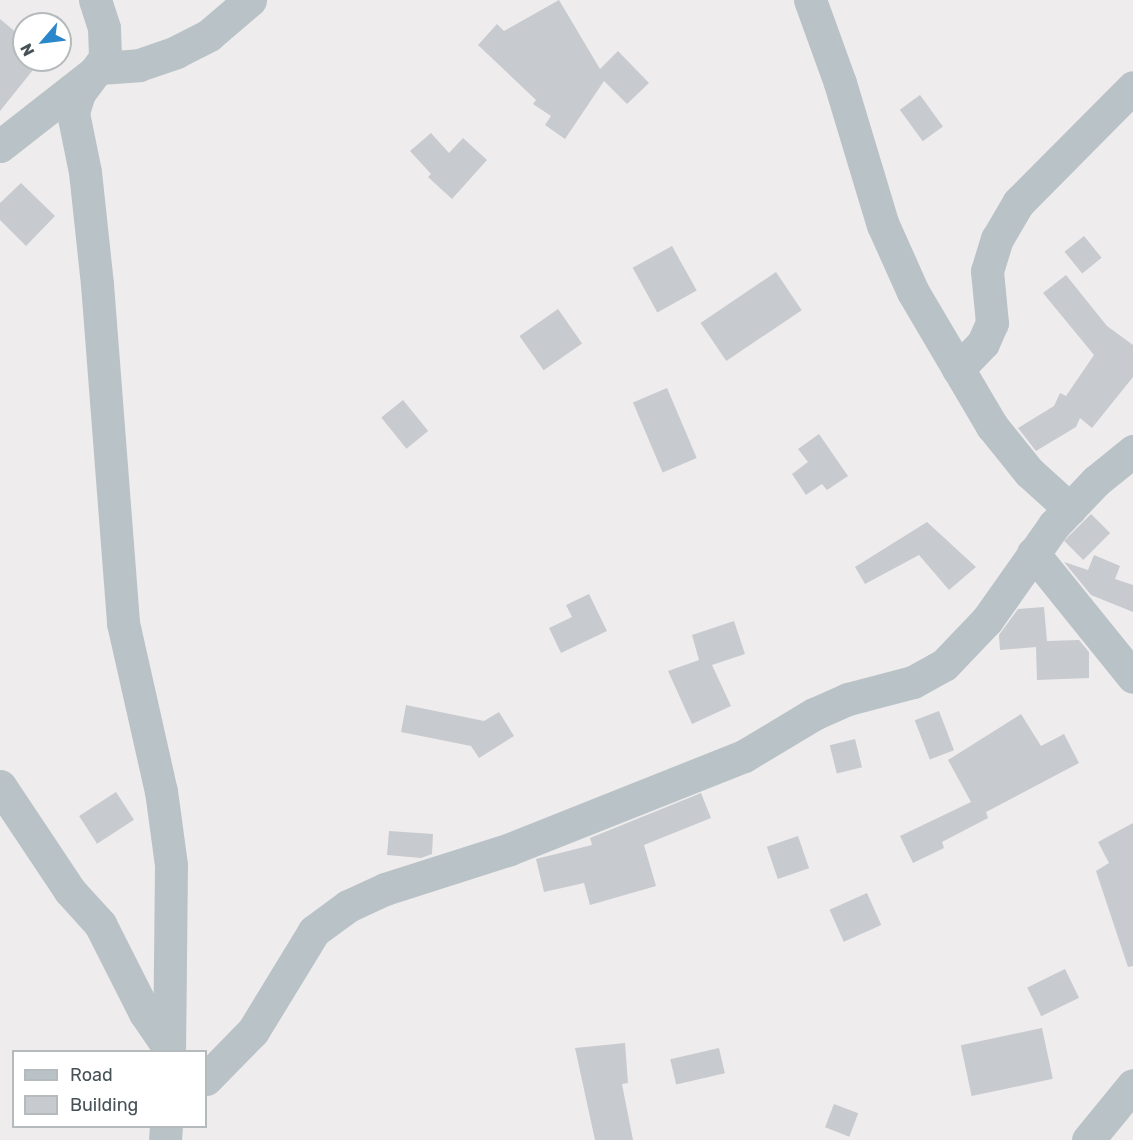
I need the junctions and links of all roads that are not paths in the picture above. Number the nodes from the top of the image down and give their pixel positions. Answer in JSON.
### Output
{"nodes":[{"id":1,"x":95,"y":0,"type":"edge"},
{"id":2,"x":250,"y":0,"type":"edge"},
{"id":3,"x":810,"y":0,"type":"edge"},
{"id":4,"x":100,"y":68,"type":"junction"},
{"id":5,"x":1133,"y":87,"type":"edge"},
{"id":6,"x":0,"y":146,"type":"edge"},
{"id":7,"x":958,"y":369,"type":"junction"},
{"id":8,"x":1133,"y":451,"type":"edge"},
{"id":9,"x":1070,"y":509,"type":"junction"},
{"id":10,"x":1034,"y":554,"type":"junction"},
{"id":11,"x":1133,"y":677,"type":"edge"},
{"id":12,"x":0,"y":786,"type":"edge"},
{"id":13,"x":169,"y":1050,"type":"edge"},
{"id":14,"x":207,"y":1078,"type":"edge"},
{"id":15,"x":1133,"y":1085,"type":"edge"},
{"id":16,"x":1088,"y":1140,"type":"edge"}],
"edges":[{"from":1,"to":4,"type":"street"},
{"from":2,"to":4,"type":"street"},
{"from":3,"to":7,"type":"street"},
{"from":4,"to":6,"type":"street"},
{"from":4,"to":13,"type":"street"},
{"from":5,"to":7,"type":"street"},
{"from":7,"to":9,"type":"street"},
{"from":8,"to":9,"type":"street"},
{"from":9,"to":10,"type":"street"},
{"from":10,"to":11,"type":"street"},
{"from":10,"to":14,"type":"street"},
{"from":12,"to":13,"type":"street"},
{"from":15,"to":16,"type":"street"}]}
